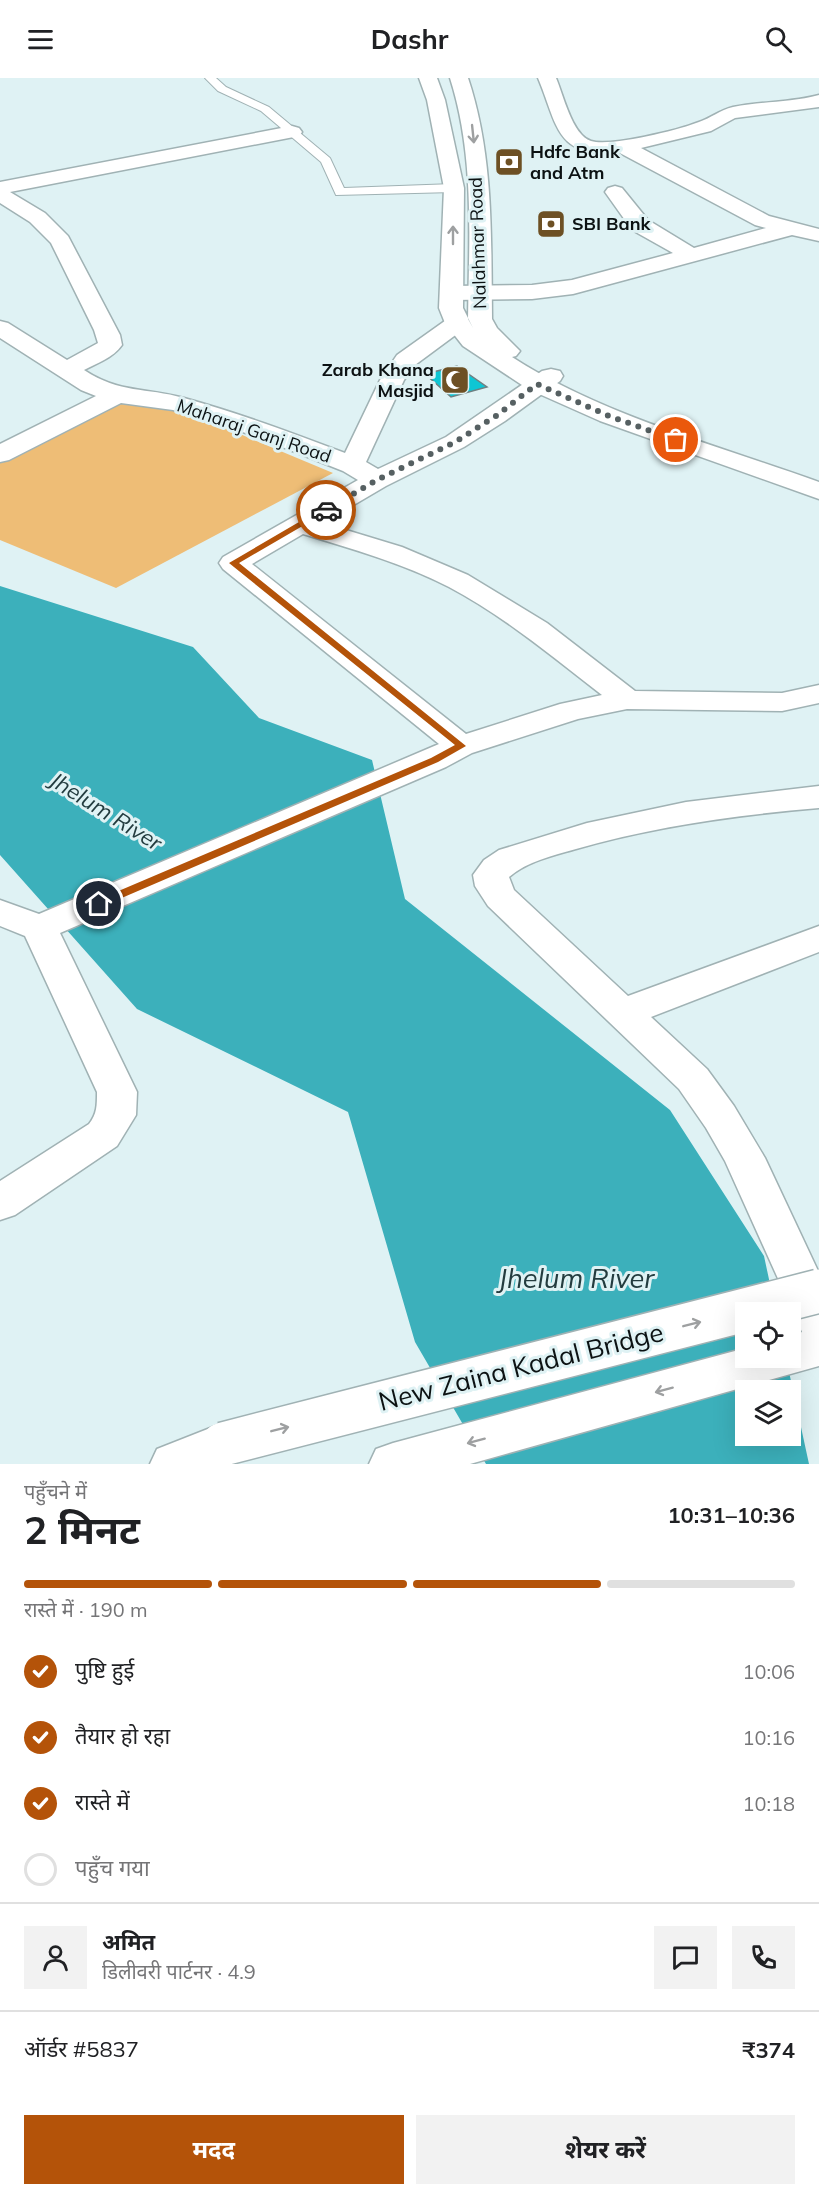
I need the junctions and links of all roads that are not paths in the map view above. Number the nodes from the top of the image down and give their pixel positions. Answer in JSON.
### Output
{"nodes":[{"id":1,"x":210,"y":78,"type":"edge"},
{"id":2,"x":428,"y":78,"type":"edge"},
{"id":3,"x":459,"y":78,"type":"edge"},
{"id":4,"x":547,"y":78,"type":"edge"},
{"id":5,"x":819,"y":101,"type":"edge"},
{"id":6,"x":292,"y":132,"type":"junction"},
{"id":7,"x":622,"y":146,"type":"junction"},
{"id":8,"x":0,"y":188,"type":"edge"},
{"id":9,"x":454,"y":188,"type":"junction"},
{"id":10,"x":615,"y":192,"type":"dead end"},
{"id":11,"x":0,"y":195,"type":"edge"},
{"id":12,"x":792,"y":228,"type":"junction"},
{"id":13,"x":819,"y":235,"type":"edge"},
{"id":14,"x":691,"y":255,"type":"junction"},
{"id":15,"x":480,"y":292,"type":"junction"},
{"id":16,"x":452,"y":293,"type":"junction"},
{"id":17,"x":457,"y":323,"type":"junction"},
{"id":18,"x":1,"y":330,"type":"edge"},
{"id":19,"x":66,"y":370,"type":"junction"},
{"id":20,"x":544,"y":380,"type":"junction"},
{"id":21,"x":117,"y":395,"type":"junction"},
{"id":22,"x":0,"y":454,"type":"edge"},
{"id":23,"x":351,"y":465,"type":"junction"},
{"id":24,"x":819,"y":474,"type":"edge"},
{"id":25,"x":377,"y":480,"type":"junction"},
{"id":26,"x":819,"y":490,"type":"edge"},
{"id":27,"x":300,"y":525,"type":"junction"},
{"id":28,"x":819,"y":694,"type":"edge"},
{"id":29,"x":627,"y":700,"type":"junction"},
{"id":30,"x":448,"y":753,"type":"junction"},
{"id":31,"x":819,"y":797,"type":"edge"},
{"id":32,"x":0,"y":912,"type":"edge"},
{"id":33,"x":48,"y":925,"type":"junction"},
{"id":34,"x":819,"y":938,"type":"edge"},
{"id":35,"x":624,"y":1012,"type":"junction"},
{"id":36,"x":0,"y":1203,"type":"edge"},
{"id":37,"x":819,"y":1291,"type":"edge"},
{"id":38,"x":819,"y":1321,"type":"edge"},
{"id":39,"x":819,"y":1347,"type":"edge"},
{"id":40,"x":801,"y":1352,"type":"edge"},
{"id":41,"x":744,"y":1368,"type":"edge"},
{"id":42,"x":174,"y":1464,"type":"edge"},
{"id":43,"x":393,"y":1464,"type":"edge"}],
"edges":[{"from":1,"to":6,"type":"lane"},
{"from":2,"to":9,"type":"street","name":"Nalahmar Road"},
{"from":3,"to":15,"type":"street","name":"Nalahmar Road","one_way":true},
{"from":4,"to":7,"type":"street"},
{"from":5,"to":7,"type":"street"},
{"from":6,"to":8,"type":"street"},
{"from":6,"to":9,"type":"lane"},
{"from":7,"to":12,"type":"street"},
{"from":16,"to":9,"type":"street","name":"Nalahmar Road","one_way":true},
{"from":10,"to":14,"type":"street"},
{"from":11,"to":19,"type":"street"},
{"from":12,"to":13,"type":"street"},
{"from":12,"to":14,"type":"street"},
{"from":14,"to":15,"type":"street"},
{"from":15,"to":16,"type":"street"},
{"from":15,"to":20,"type":"street","name":"Nalahmar Road"},
{"from":16,"to":17,"type":"street","name":"Nalahmar Road"},
{"from":17,"to":20,"type":"street"},
{"from":17,"to":23,"type":"street"},
{"from":18,"to":19,"type":"street","name":"Maharaj Ganj Road"},
{"from":19,"to":21,"type":"street","name":"Maharaj Ganj Road"},
{"from":20,"to":24,"type":"street","name":"Nalahmar Road"},
{"from":20,"to":25,"type":"street"},
{"from":20,"to":26,"type":"street"},
{"from":21,"to":22,"type":"street"},
{"from":21,"to":23,"type":"street","name":"Maharaj Ganj Road"},
{"from":23,"to":25,"type":"street","name":"Maharaj Ganj Road"},
{"from":25,"to":27,"type":"street"},
{"from":27,"to":29,"type":"street"},
{"from":27,"to":30,"type":"street"},
{"from":28,"to":29,"type":"street"},
{"from":29,"to":30,"type":"street"},
{"from":30,"to":33,"type":"street"},
{"from":31,"to":35,"type":"street"},
{"from":32,"to":33,"type":"street"},
{"from":33,"to":36,"type":"street"},
{"from":34,"to":35,"type":"street"},
{"from":35,"to":38,"type":"street"},
{"from":42,"to":37,"type":"street","name":"New Zaina Kadal Bridge","one_way":true,"bridge":true},
{"from":39,"to":40,"type":"street"},
{"from":41,"to":43,"type":"street","one_way":true}]}
